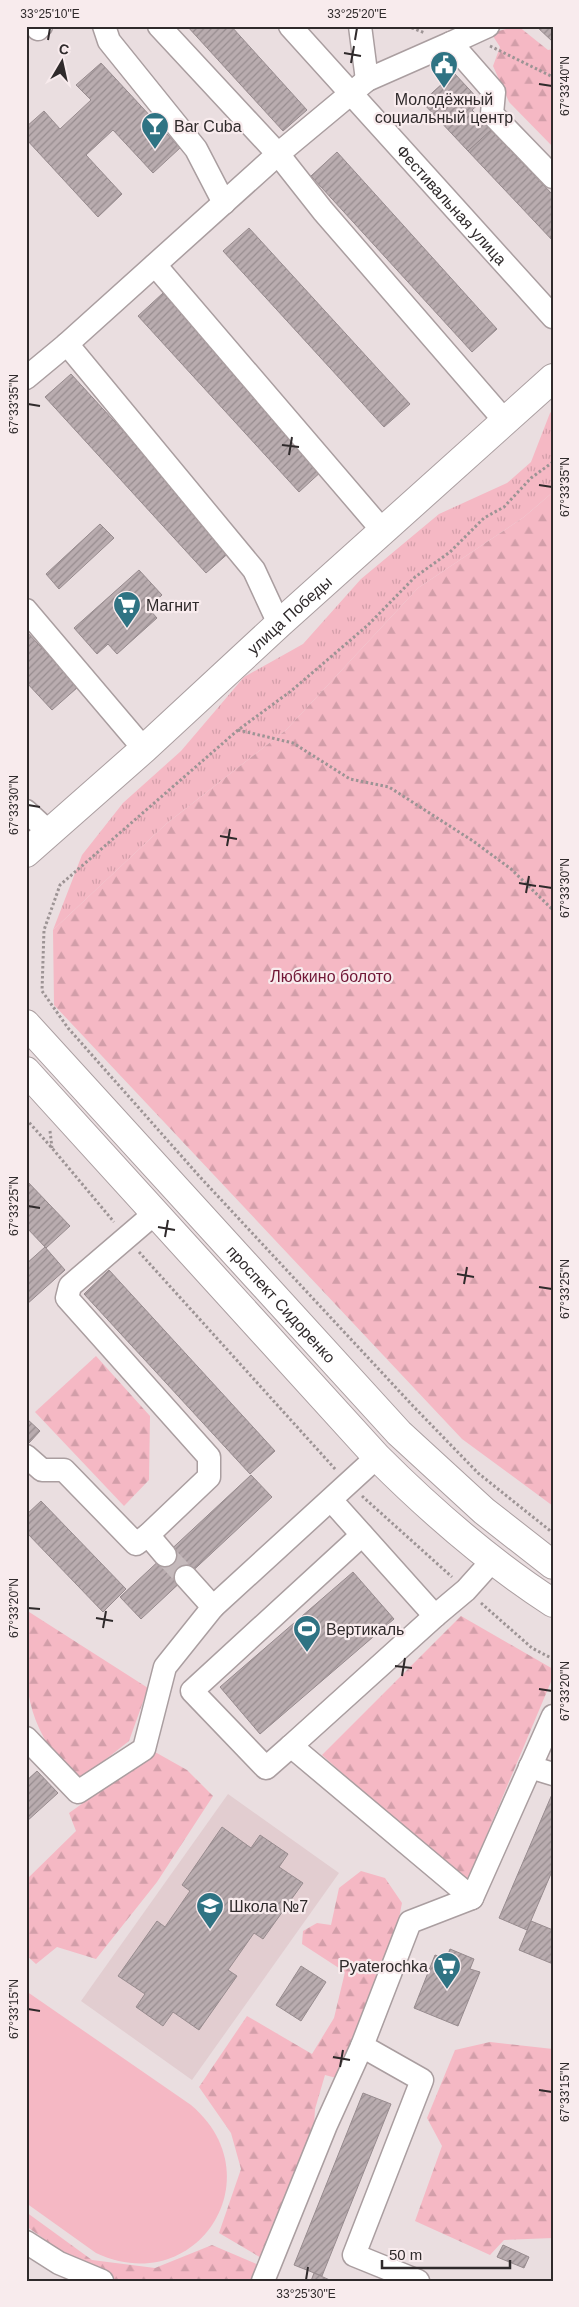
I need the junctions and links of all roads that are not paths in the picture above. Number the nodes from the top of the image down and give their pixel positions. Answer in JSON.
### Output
{"nodes":[{"id":1,"x":36,"y":26,"type":"edge"},
{"id":2,"x":41,"y":26,"type":"edge"},
{"id":3,"x":104,"y":26,"type":"edge"},
{"id":4,"x":159,"y":26,"type":"edge"},
{"id":5,"x":290,"y":26,"type":"edge"},
{"id":6,"x":360,"y":26,"type":"edge"},
{"id":7,"x":469,"y":35,"type":"edge"},
{"id":8,"x":359,"y":87,"type":"junction"},
{"id":9,"x":278,"y":154,"type":"junction"},
{"id":10,"x":553,"y":177,"type":"edge"},
{"id":11,"x":224,"y":203,"type":"junction"},
{"id":12,"x":155,"y":265,"type":"junction"},
{"id":13,"x":553,"y":317,"type":"edge"},
{"id":14,"x":66,"y":344,"type":"junction"},
{"id":15,"x":30,"y":370,"type":"edge"},
{"id":16,"x":553,"y":378,"type":"edge"},
{"id":17,"x":505,"y":421,"type":"junction"},
{"id":18,"x":383,"y":531,"type":"junction"},
{"id":19,"x":26,"y":610,"type":"edge"},
{"id":20,"x":279,"y":624,"type":"junction"},
{"id":21,"x":144,"y":749,"type":"junction"},
{"id":22,"x":26,"y":811,"type":"edge"},
{"id":23,"x":50,"y":833,"type":"junction"},
{"id":24,"x":26,"y":853,"type":"edge"},
{"id":25,"x":26,"y":1024,"type":"edge"},
{"id":26,"x":26,"y":1071,"type":"edge"},
{"id":27,"x":154,"y":1214,"type":"junction"},
{"id":28,"x":26,"y":1456,"type":"edge"},
{"id":29,"x":377,"y":1457,"type":"junction"},
{"id":30,"x":331,"y":1500,"type":"junction"},
{"id":31,"x":148,"y":1535,"type":"junction"},
{"id":32,"x":362,"y":1535,"type":"junction"},
{"id":33,"x":165,"y":1555,"type":"tunnel mouth"},
{"id":34,"x":492,"y":1561,"type":"junction"},
{"id":35,"x":553,"y":1565,"type":"edge"},
{"id":36,"x":186,"y":1577,"type":"tunnel mouth"},
{"id":37,"x":553,"y":1603,"type":"edge"},
{"id":38,"x":213,"y":1607,"type":"junction"},
{"id":39,"x":435,"y":1616,"type":"junction"},
{"id":40,"x":165,"y":1667,"type":"junction"},
{"id":41,"x":192,"y":1691,"type":"junction"},
{"id":42,"x":553,"y":1716,"type":"edge"},
{"id":43,"x":26,"y":1738,"type":"edge"},
{"id":44,"x":290,"y":1746,"type":"junction"},
{"id":45,"x":530,"y":1767,"type":"junction"},
{"id":46,"x":553,"y":1774,"type":"edge"},
{"id":47,"x":472,"y":1898,"type":"junction"},
{"id":48,"x":362,"y":2046,"type":"junction"},
{"id":49,"x":26,"y":2242,"type":"edge"},
{"id":50,"x":102,"y":2281,"type":"edge"},
{"id":51,"x":262,"y":2281,"type":"edge"},
{"id":52,"x":418,"y":2281,"type":"edge"}],
"edges":[{"from":1,"to":2,"type":"street"},
{"from":3,"to":11,"type":"street"},
{"from":4,"to":9,"type":"street"},
{"from":5,"to":8,"type":"street","name":"Фестивальная улица"},
{"from":6,"to":8,"type":"street"},
{"from":7,"to":8,"type":"street"},
{"from":7,"to":10,"type":"street"},
{"from":8,"to":9,"type":"street"},
{"from":8,"to":13,"type":"street","name":"Фестивальная улица"},
{"from":9,"to":11,"type":"street"},
{"from":9,"to":17,"type":"street"},
{"from":11,"to":12,"type":"street"},
{"from":12,"to":14,"type":"street"},
{"from":12,"to":18,"type":"street"},
{"from":14,"to":15,"type":"street"},
{"from":14,"to":20,"type":"street"},
{"from":16,"to":17,"type":"main road","name":"улица Победы"},
{"from":17,"to":18,"type":"main road","name":"улица Победы"},
{"from":18,"to":20,"type":"main road","name":"улица Победы"},
{"from":19,"to":21,"type":"street"},
{"from":20,"to":21,"type":"main road","name":"улица Победы"},
{"from":21,"to":23,"type":"main road","name":"улица Победы"},
{"from":22,"to":23,"type":"street"},
{"from":23,"to":24,"type":"main road","name":"улица Победы"},
{"from":25,"to":35,"type":"main road","name":"проспект Сидоренко"},
{"from":26,"to":27,"type":"main road","name":"проспект Сидоренко"},
{"from":27,"to":29,"type":"main road","name":"проспект Сидоренко"},
{"from":27,"to":31,"type":"street"},
{"from":28,"to":31,"type":"street"},
{"from":29,"to":30,"type":"street"},
{"from":29,"to":34,"type":"main road","name":"проспект Сидоренко"},
{"from":30,"to":32,"type":"street"},
{"from":30,"to":38,"type":"street"},
{"from":31,"to":33,"type":"street"},
{"from":32,"to":39,"type":"street"},
{"from":32,"to":41,"type":"street"},
{"from":34,"to":37,"type":"main road","name":"проспект Сидоренко"},
{"from":34,"to":39,"type":"street"},
{"from":36,"to":38,"type":"street"},
{"from":38,"to":40,"type":"street"},
{"from":39,"to":44,"type":"street"},
{"from":40,"to":41,"type":"street"},
{"from":40,"to":43,"type":"street"},
{"from":41,"to":44,"type":"street"},
{"from":42,"to":45,"type":"street"},
{"from":44,"to":47,"type":"street"},
{"from":45,"to":46,"type":"street"},
{"from":45,"to":47,"type":"street"},
{"from":47,"to":48,"type":"street"},
{"from":48,"to":51,"type":"street"},
{"from":48,"to":52,"type":"street"},
{"from":49,"to":50,"type":"street"}]}
